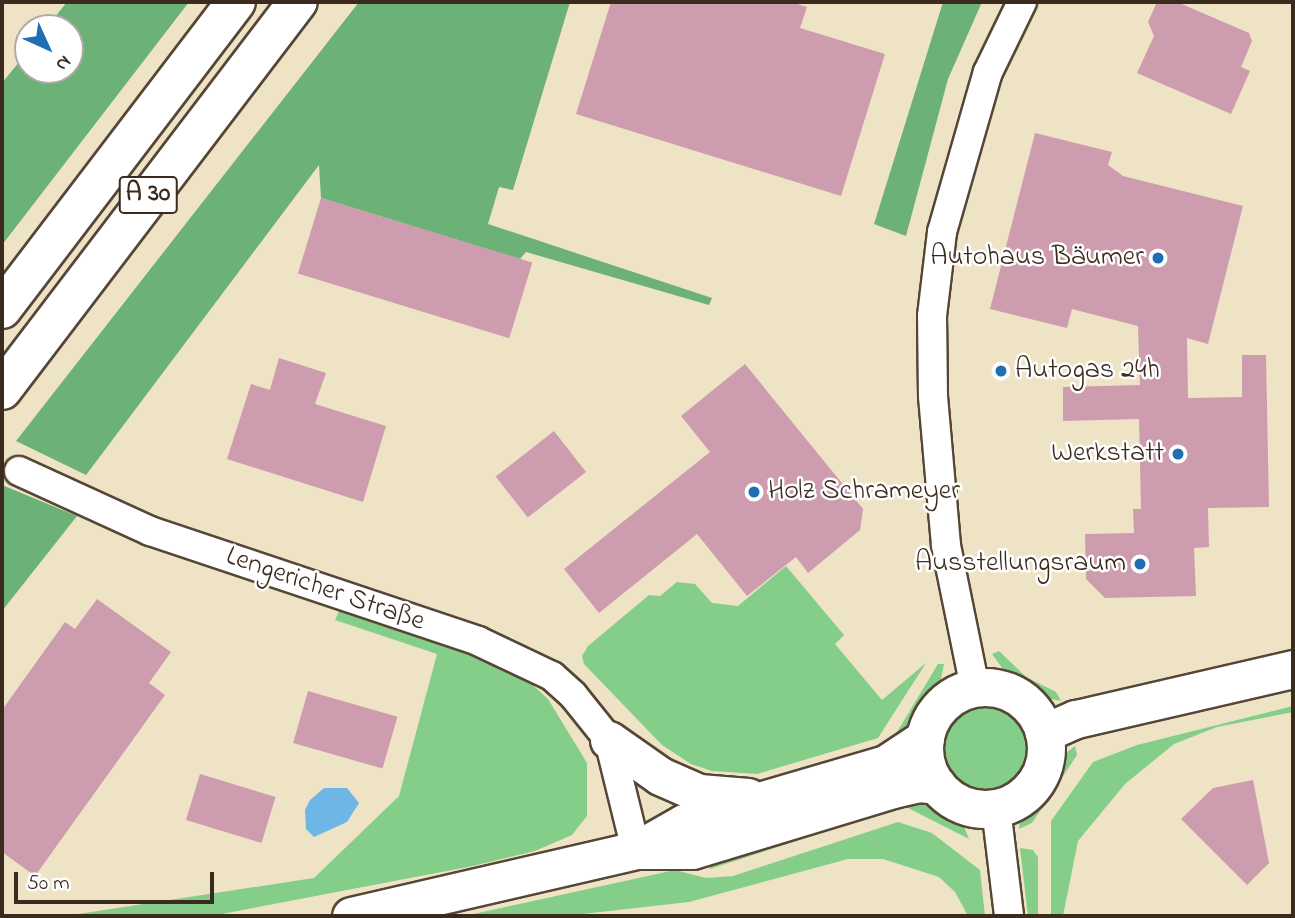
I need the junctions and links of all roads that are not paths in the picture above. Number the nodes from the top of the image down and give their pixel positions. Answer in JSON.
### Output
{"nodes":[{"id":1,"x":236,"y":2,"type":"edge"},
{"id":2,"x":298,"y":2,"type":"edge"},
{"id":3,"x":1022,"y":2,"type":"edge"},
{"id":4,"x":2,"y":309,"type":"edge"},
{"id":5,"x":2,"y":390,"type":"edge"},
{"id":6,"x":19,"y":471,"type":"dead end"},
{"id":7,"x":1293,"y":670,"type":"edge"},
{"id":8,"x":975,"y":688,"type":"junction"},
{"id":9,"x":1044,"y":733,"type":"junction"},
{"id":10,"x":925,"y":738,"type":"junction"},
{"id":11,"x":609,"y":740,"type":"junction"},
{"id":12,"x":937,"y":785,"type":"junction"},
{"id":13,"x":784,"y":794,"type":"junction"},
{"id":14,"x":996,"y":808,"type":"junction"},
{"id":15,"x":636,"y":850,"type":"junction"},
{"id":16,"x":351,"y":916,"type":"edge"},
{"id":17,"x":1009,"y":916,"type":"edge"}],
"edges":[{"from":1,"to":4,"type":"highway","number":"A 30"},
{"from":2,"to":5,"type":"highway","number":"A 30"},
{"from":3,"to":8,"type":"street"},
{"from":6,"to":11,"type":"street","name":"Lengericher Straße"},
{"from":7,"to":9,"type":"main road"},
{"from":8,"to":9,"type":"main road"},
{"from":8,"to":10,"type":"main road"},
{"from":9,"to":14,"type":"main road"},
{"from":10,"to":12,"type":"main road"},
{"from":10,"to":13,"type":"main road"},
{"from":11,"to":13,"type":"main road","name":"Lengericher Straße"},
{"from":11,"to":15,"type":"street","name":"Lengericher Straße"},
{"from":12,"to":14,"type":"main road"},
{"from":12,"to":15,"type":"main road"},
{"from":13,"to":15,"type":"main road"},
{"from":14,"to":17,"type":"street"},
{"from":15,"to":16,"type":"main road"}]}
